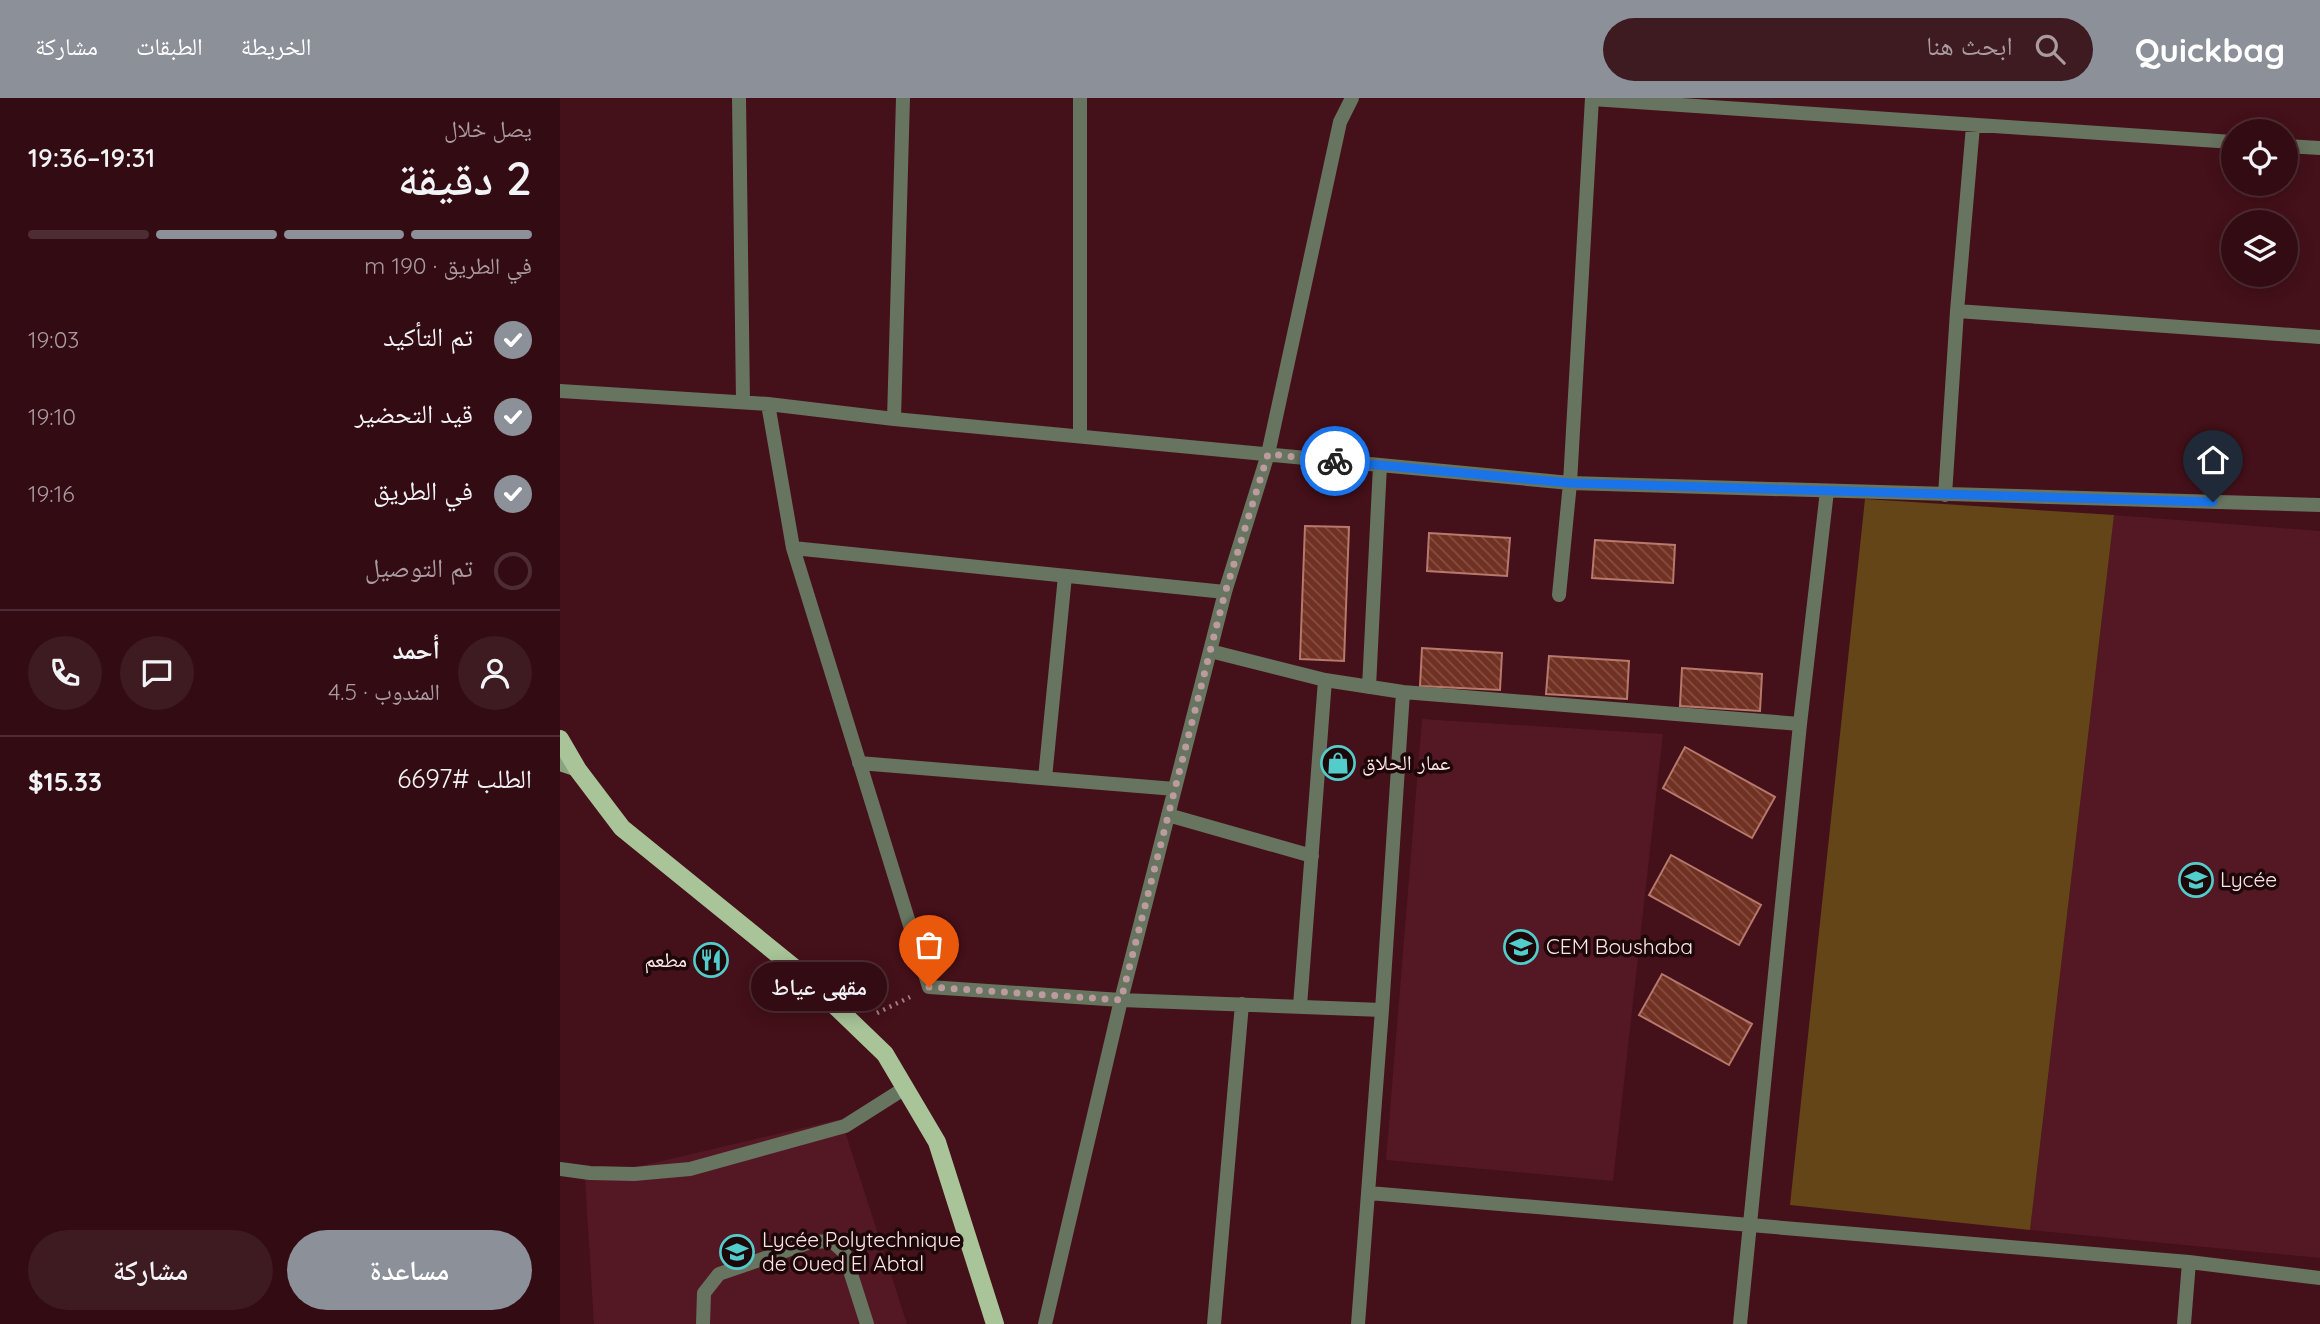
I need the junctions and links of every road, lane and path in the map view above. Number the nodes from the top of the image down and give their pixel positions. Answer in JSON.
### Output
{"nodes":[{"id":1,"x":739,"y":98,"type":"edge"},
{"id":2,"x":903,"y":98,"type":"edge"},
{"id":3,"x":1080,"y":98,"type":"edge"},
{"id":4,"x":1352,"y":98,"type":"edge"},
{"id":5,"x":1592,"y":99,"type":"edge"},
{"id":6,"x":1973,"y":126,"type":"junction"},
{"id":7,"x":2221,"y":141,"type":"edge"},
{"id":8,"x":2298,"y":147,"type":"edge"},
{"id":9,"x":2320,"y":148,"type":"edge"},
{"id":10,"x":1957,"y":311,"type":"junction"},
{"id":11,"x":2320,"y":337,"type":"edge"},
{"id":12,"x":560,"y":391,"type":"edge"},
{"id":13,"x":743,"y":402,"type":"junction"},
{"id":14,"x":768,"y":404,"type":"junction"},
{"id":15,"x":894,"y":419,"type":"junction"},
{"id":16,"x":1080,"y":436,"type":"junction"},
{"id":17,"x":1268,"y":454,"type":"junction"},
{"id":18,"x":1380,"y":465,"type":"junction"},
{"id":19,"x":1570,"y":483,"type":"junction"},
{"id":20,"x":1828,"y":491,"type":"junction"},
{"id":21,"x":1945,"y":495,"type":"junction"},
{"id":22,"x":2320,"y":506,"type":"edge"},
{"id":23,"x":793,"y":548,"type":"junction"},
{"id":24,"x":1065,"y":576,"type":"junction"},
{"id":25,"x":1225,"y":593,"type":"junction"},
{"id":26,"x":1559,"y":595,"type":"dead end"},
{"id":27,"x":1210,"y":651,"type":"junction"},
{"id":28,"x":1325,"y":680,"type":"junction"},
{"id":29,"x":1369,"y":687,"type":"junction"},
{"id":30,"x":1403,"y":692,"type":"junction"},
{"id":31,"x":1800,"y":724,"type":"junction"},
{"id":32,"x":560,"y":739,"type":"edge"},
{"id":33,"x":859,"y":763,"type":"junction"},
{"id":34,"x":560,"y":764,"type":"edge"},
{"id":35,"x":578,"y":771,"type":"junction"},
{"id":36,"x":1045,"y":778,"type":"junction"},
{"id":37,"x":1175,"y":789,"type":"junction"},
{"id":38,"x":1168,"y":815,"type":"junction"},
{"id":39,"x":1312,"y":856,"type":"junction"},
{"id":40,"x":929,"y":987,"type":"junction"},
{"id":41,"x":1121,"y":1000,"type":"junction"},
{"id":42,"x":1242,"y":1004,"type":"junction"},
{"id":43,"x":1300,"y":1006,"type":"junction"},
{"id":44,"x":1382,"y":1010,"type":"junction"},
{"id":45,"x":854,"y":1024,"type":"junction"},
{"id":46,"x":905,"y":1088,"type":"junction"},
{"id":47,"x":560,"y":1169,"type":"edge"},
{"id":48,"x":1369,"y":1193,"type":"junction"},
{"id":49,"x":1749,"y":1225,"type":"junction"},
{"id":50,"x":2189,"y":1262,"type":"junction"},
{"id":51,"x":2320,"y":1279,"type":"edge"},
{"id":52,"x":704,"y":1324,"type":"edge"},
{"id":53,"x":867,"y":1324,"type":"edge"},
{"id":54,"x":995,"y":1324,"type":"edge"},
{"id":55,"x":1045,"y":1324,"type":"edge"},
{"id":56,"x":1214,"y":1324,"type":"edge"},
{"id":57,"x":1358,"y":1324,"type":"edge"},
{"id":58,"x":1740,"y":1324,"type":"edge"},
{"id":59,"x":2184,"y":1324,"type":"edge"}],
"edges":[{"from":1,"to":13,"type":"street"},
{"from":2,"to":15,"type":"street"},
{"from":3,"to":16,"type":"street"},
{"from":4,"to":17,"type":"street"},
{"from":5,"to":6,"type":"street"},
{"from":5,"to":19,"type":"street"},
{"from":6,"to":7,"type":"street"},
{"from":6,"to":10,"type":"street"},
{"from":8,"to":9,"type":"street"},
{"from":10,"to":11,"type":"street"},
{"from":10,"to":21,"type":"street"},
{"from":12,"to":13,"type":"street"},
{"from":13,"to":14,"type":"street"},
{"from":14,"to":15,"type":"street"},
{"from":14,"to":23,"type":"street"},
{"from":15,"to":16,"type":"street"},
{"from":16,"to":17,"type":"street"},
{"from":17,"to":18,"type":"street"},
{"from":17,"to":25,"type":"street"},
{"from":18,"to":19,"type":"street"},
{"from":18,"to":29,"type":"street"},
{"from":19,"to":20,"type":"street"},
{"from":19,"to":26,"type":"street"},
{"from":20,"to":21,"type":"street"},
{"from":20,"to":31,"type":"street"},
{"from":21,"to":22,"type":"street"},
{"from":23,"to":24,"type":"street"},
{"from":23,"to":33,"type":"street"},
{"from":24,"to":25,"type":"street"},
{"from":24,"to":36,"type":"street"},
{"from":25,"to":27,"type":"street"},
{"from":27,"to":28,"type":"street"},
{"from":27,"to":37,"type":"street"},
{"from":28,"to":29,"type":"street"},
{"from":28,"to":39,"type":"street"},
{"from":29,"to":30,"type":"street"},
{"from":30,"to":31,"type":"street"},
{"from":30,"to":44,"type":"street"},
{"from":31,"to":49,"type":"street"},
{"from":32,"to":35,"type":"main road"},
{"from":33,"to":36,"type":"street"},
{"from":33,"to":40,"type":"street"},
{"from":34,"to":35,"type":"street"},
{"from":35,"to":45,"type":"main road"},
{"from":36,"to":37,"type":"street"},
{"from":37,"to":38,"type":"street"},
{"from":38,"to":39,"type":"street"},
{"from":38,"to":41,"type":"street"},
{"from":39,"to":43,"type":"street"},
{"from":40,"to":41,"type":"street"},
{"from":40,"to":45,"type":"path"},
{"from":41,"to":42,"type":"street"},
{"from":41,"to":55,"type":"street"},
{"from":42,"to":43,"type":"street"},
{"from":42,"to":56,"type":"street"},
{"from":43,"to":44,"type":"street"},
{"from":44,"to":48,"type":"street"},
{"from":45,"to":46,"type":"main road"},
{"from":46,"to":47,"type":"street"},
{"from":46,"to":54,"type":"main road"},
{"from":48,"to":49,"type":"street"},
{"from":48,"to":57,"type":"street"},
{"from":49,"to":50,"type":"street"},
{"from":49,"to":58,"type":"street"},
{"from":50,"to":51,"type":"street"},
{"from":50,"to":59,"type":"street"},
{"from":52,"to":53,"type":"street"}]}
